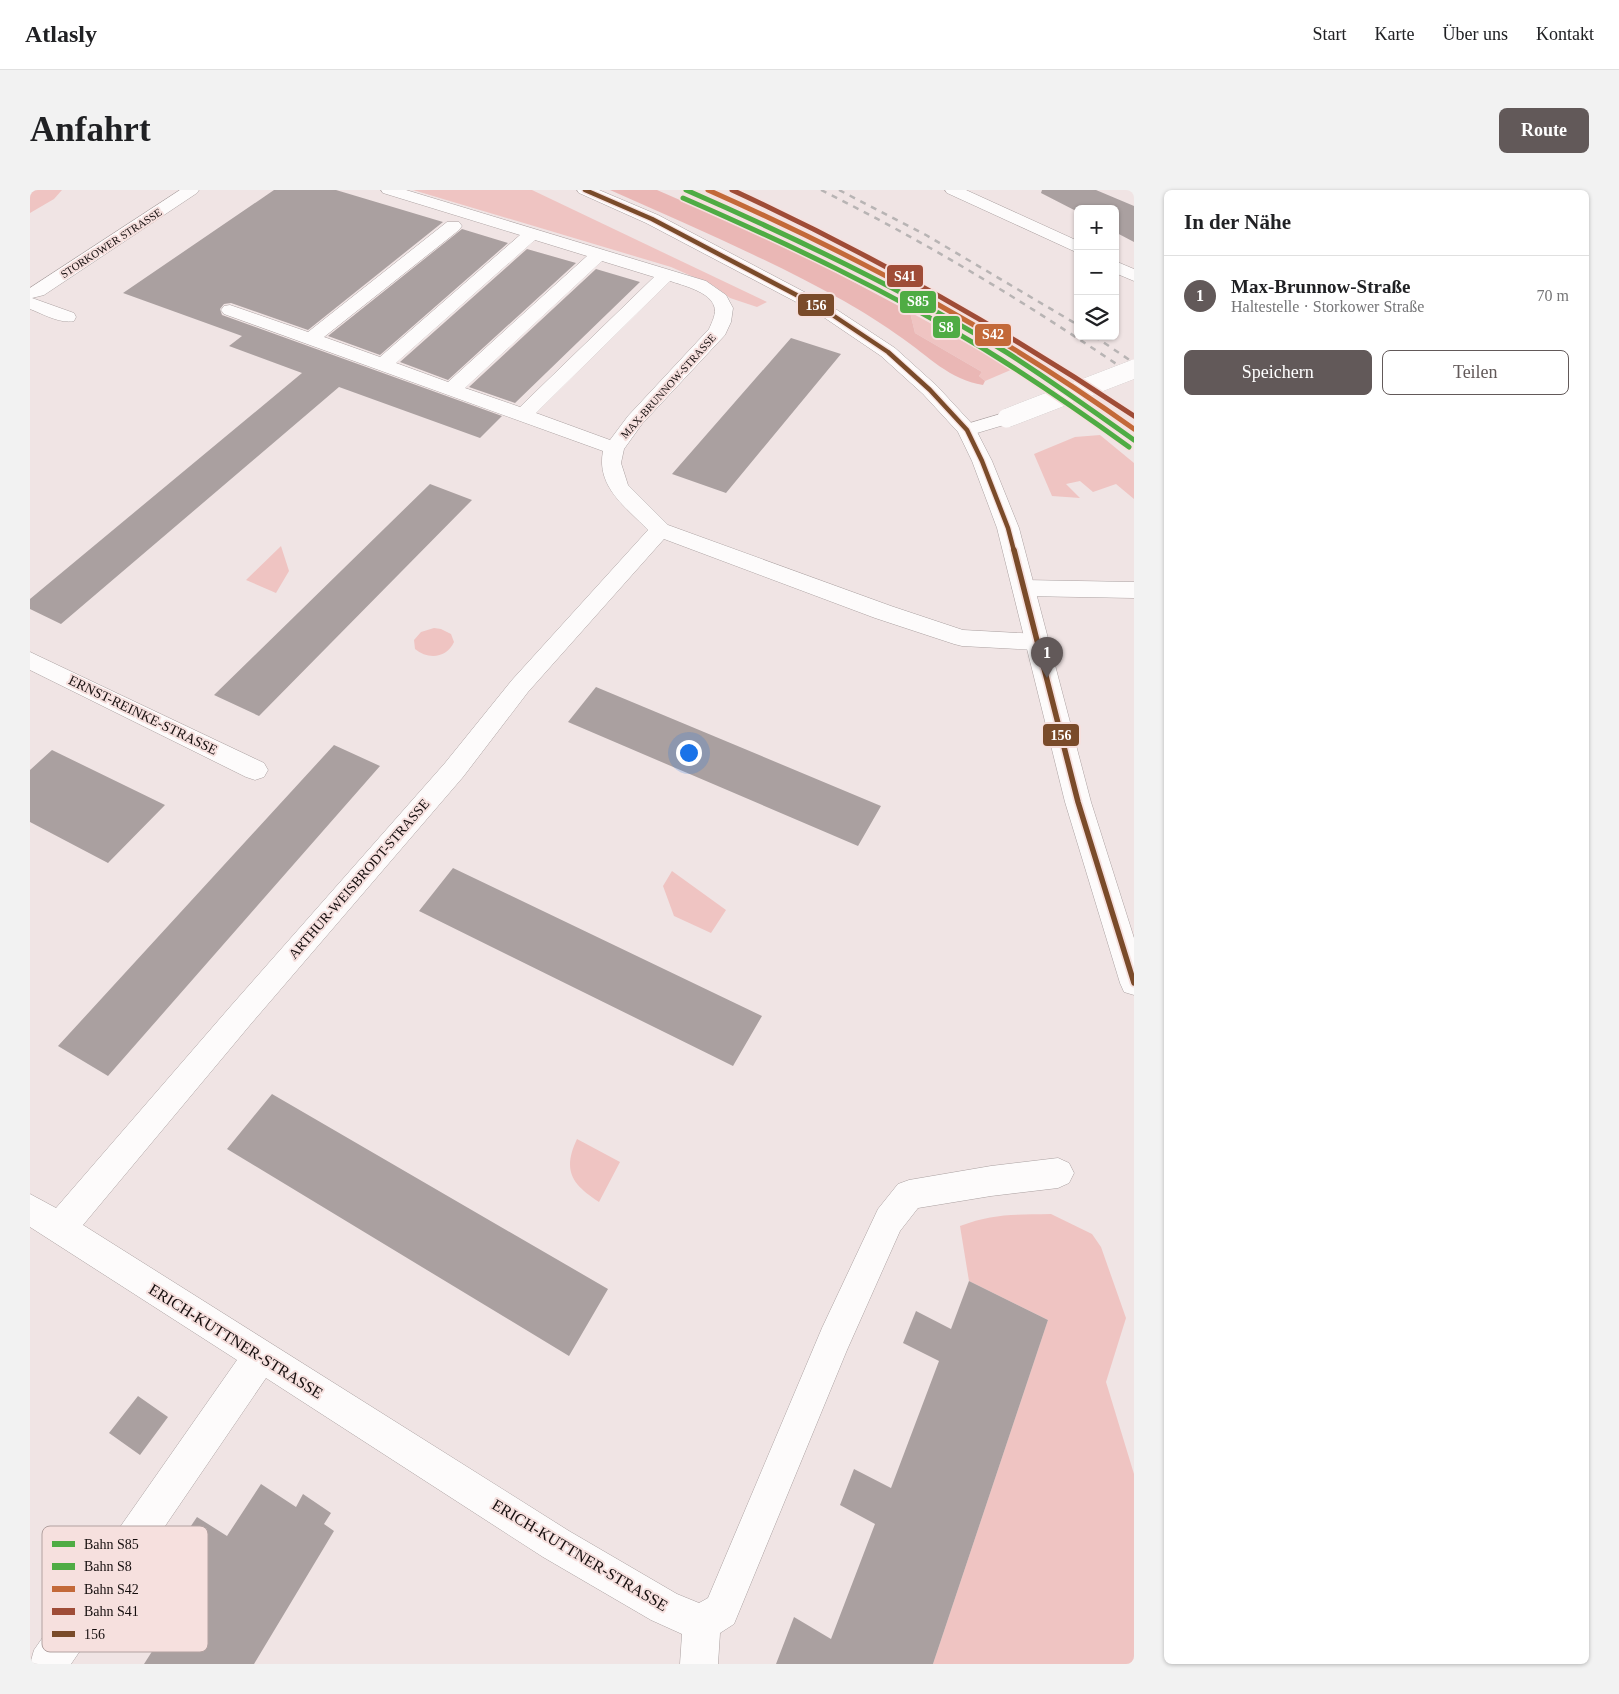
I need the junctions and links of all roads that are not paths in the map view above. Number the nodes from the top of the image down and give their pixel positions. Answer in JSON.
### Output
{"nodes":[{"id":1,"x":191,"y":190,"type":"edge"},
{"id":2,"x":389,"y":190,"type":"edge"},
{"id":3,"x":585,"y":190,"type":"edge"},
{"id":4,"x":953,"y":190,"type":"edge"},
{"id":5,"x":453,"y":226,"type":"dead end"},
{"id":6,"x":532,"y":234,"type":"junction"},
{"id":7,"x":1074,"y":246,"type":"edge"},
{"id":8,"x":599,"y":254,"type":"junction"},
{"id":9,"x":1119,"y":268,"type":"edge"},
{"id":10,"x":666,"y":275,"type":"junction"},
{"id":11,"x":1134,"y":276,"type":"edge"},
{"id":12,"x":30,"y":293,"type":"edge"},
{"id":13,"x":30,"y":303,"type":"edge"},
{"id":14,"x":230,"y":310,"type":"dead end"},
{"id":15,"x":67,"y":317,"type":"dead end"},
{"id":16,"x":310,"y":339,"type":"junction"},
{"id":17,"x":382,"y":365,"type":"junction"},
{"id":18,"x":1134,"y":369,"type":"edge"},
{"id":19,"x":450,"y":390,"type":"junction"},
{"id":20,"x":523,"y":415,"type":"junction"},
{"id":21,"x":967,"y":430,"type":"junction"},
{"id":22,"x":614,"y":448,"type":"junction"},
{"id":23,"x":660,"y":530,"type":"junction"},
{"id":24,"x":1023,"y":588,"type":"junction"},
{"id":25,"x":1134,"y":590,"type":"edge"},
{"id":26,"x":1037,"y":642,"type":"junction"},
{"id":27,"x":30,"y":660,"type":"edge"},
{"id":28,"x":255,"y":770,"type":"dead end"},
{"id":29,"x":1134,"y":983,"type":"edge"},
{"id":30,"x":1058,"y":1173,"type":"dead end"},
{"id":31,"x":30,"y":1209,"type":"edge"},
{"id":32,"x":59,"y":1229,"type":"junction"},
{"id":33,"x":260,"y":1357,"type":"junction"},
{"id":34,"x":143,"y":1526,"type":"edge"},
{"id":35,"x":702,"y":1622,"type":"junction"},
{"id":36,"x":56,"y":1652,"type":"edge"},
{"id":37,"x":48,"y":1664,"type":"edge"},
{"id":38,"x":699,"y":1664,"type":"edge"}],
"edges":[{"from":1,"to":12,"type":"street","name":"STORKOWER STRASSE"},
{"from":2,"to":6,"type":"street","name":"MAX-BRUNNOW-STRASSE"},
{"from":3,"to":21,"type":"street"},
{"from":4,"to":7,"type":"street"},
{"from":5,"to":16,"type":"street"},
{"from":6,"to":8,"type":"street","name":"MAX-BRUNNOW-STRASSE"},
{"from":6,"to":17,"type":"street"},
{"from":8,"to":10,"type":"street","name":"MAX-BRUNNOW-STRASSE"},
{"from":8,"to":19,"type":"street"},
{"from":9,"to":11,"type":"street"},
{"from":10,"to":20,"type":"street"},
{"from":10,"to":22,"type":"street","name":"MAX-BRUNNOW-STRASSE"},
{"from":13,"to":15,"type":"street"},
{"from":14,"to":16,"type":"street"},
{"from":16,"to":17,"type":"street"},
{"from":17,"to":19,"type":"street"},
{"from":18,"to":21,"type":"street","bridge":true},
{"from":19,"to":20,"type":"street"},
{"from":20,"to":22,"type":"street"},
{"from":21,"to":24,"type":"street"},
{"from":22,"to":23,"type":"street","name":"MAX-BRUNNOW-STRASSE"},
{"from":23,"to":26,"type":"street","name":"MAX-BRUNNOW-STRASSE"},
{"from":23,"to":32,"type":"street","name":"ARTHUR-WEISBRODT-STRASSE"},
{"from":24,"to":25,"type":"street"},
{"from":24,"to":26,"type":"street"},
{"from":26,"to":29,"type":"street"},
{"from":27,"to":28,"type":"street","name":"ERNST-REINKE-STRASSE"},
{"from":30,"to":35,"type":"street"},
{"from":31,"to":32,"type":"street","name":"ERICH-KUTTNER-STRASSE"},
{"from":32,"to":33,"type":"street","name":"ERICH-KUTTNER-STRASSE"},
{"from":33,"to":34,"type":"street"},
{"from":33,"to":35,"type":"street","name":"ERICH-KUTTNER-STRASSE"},
{"from":35,"to":38,"type":"street"},
{"from":36,"to":37,"type":"street"}]}
